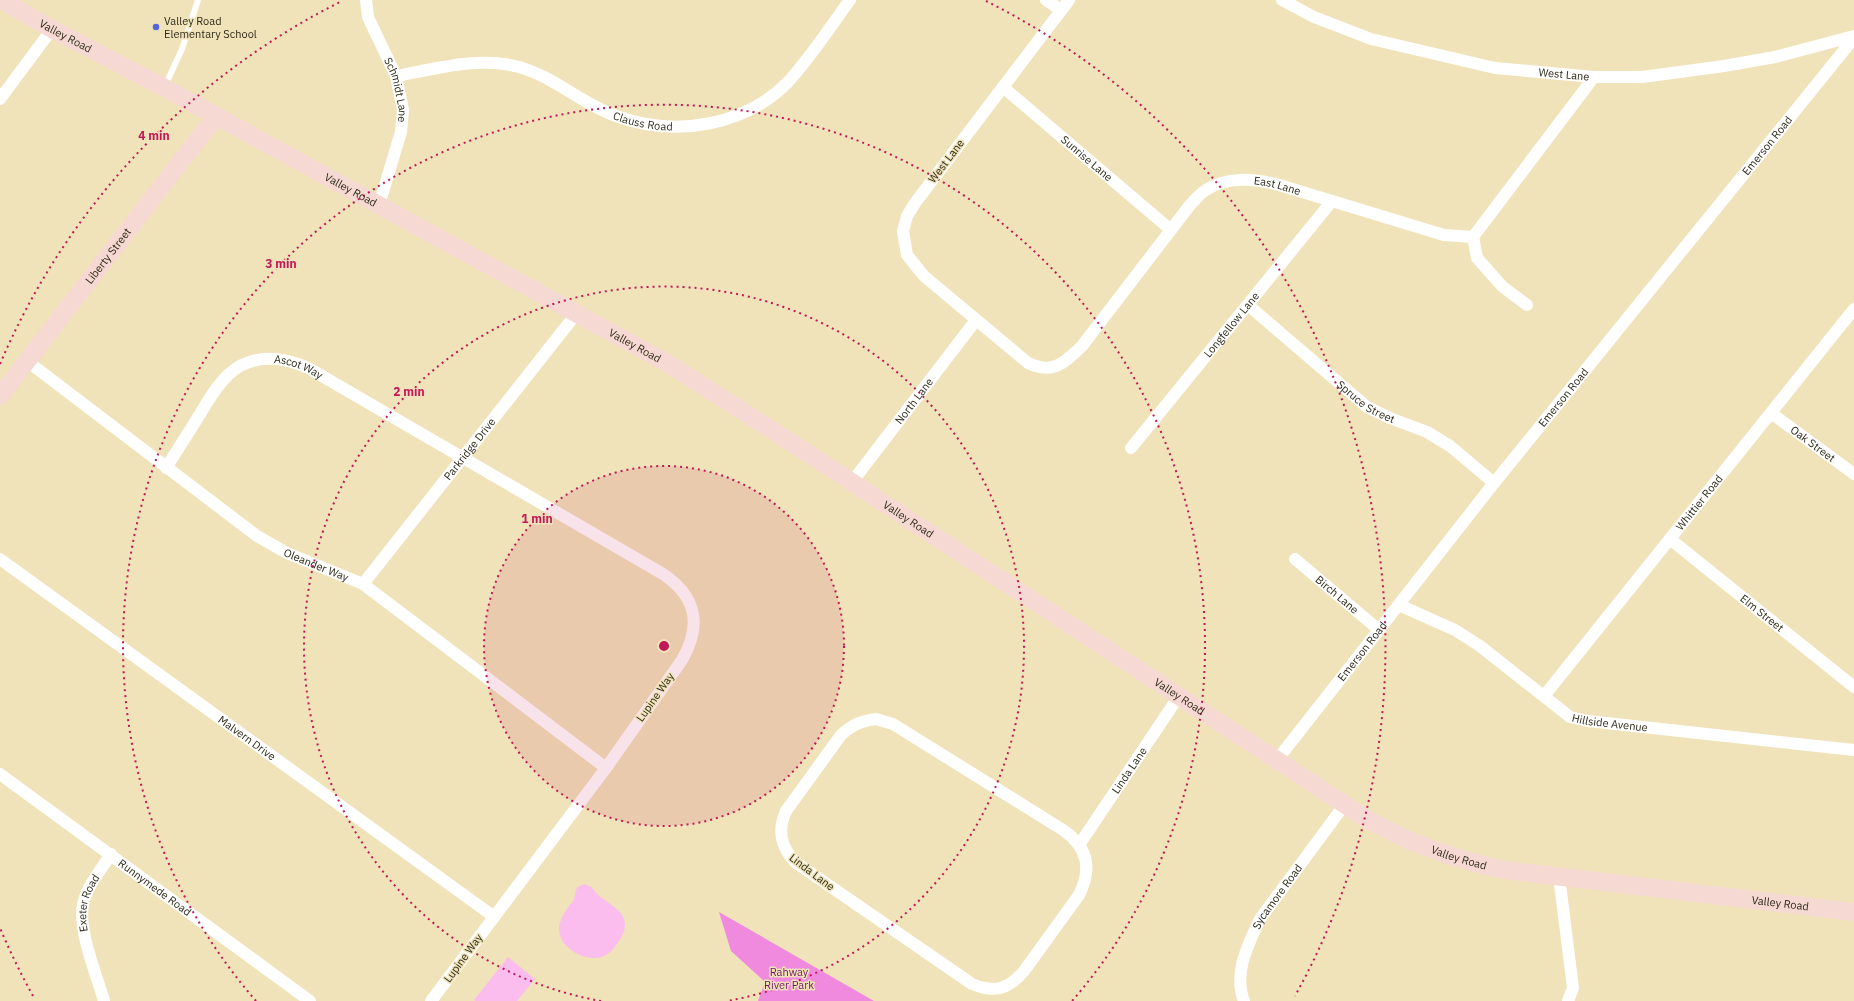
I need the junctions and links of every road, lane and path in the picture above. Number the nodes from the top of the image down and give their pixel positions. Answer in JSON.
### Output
{"nodes":[{"id":1,"x":1,"y":0,"type":"edge"},
{"id":2,"x":198,"y":0,"type":"edge"},
{"id":3,"x":366,"y":0,"type":"edge"},
{"id":4,"x":850,"y":0,"type":"edge"},
{"id":5,"x":1046,"y":0,"type":"edge"},
{"id":6,"x":1069,"y":0,"type":"edge"},
{"id":7,"x":1282,"y":0,"type":"edge"},
{"id":8,"x":1061,"y":10,"type":"junction"},
{"id":9,"x":52,"y":29,"type":"junction"},
{"id":10,"x":1854,"y":37,"type":"edge"},
{"id":11,"x":396,"y":76,"type":"junction"},
{"id":12,"x":1594,"y":77,"type":"junction"},
{"id":13,"x":1003,"y":87,"type":"junction"},
{"id":14,"x":165,"y":88,"type":"junction"},
{"id":15,"x":0,"y":99,"type":"edge"},
{"id":16,"x":216,"y":116,"type":"junction"},
{"id":17,"x":1332,"y":201,"type":"junction"},
{"id":18,"x":379,"y":205,"type":"junction"},
{"id":19,"x":1171,"y":230,"type":"junction"},
{"id":20,"x":1473,"y":237,"type":"junction"},
{"id":21,"x":1248,"y":305,"type":"junction"},
{"id":22,"x":1527,"y":305,"type":"dead end"},
{"id":23,"x":1854,"y":309,"type":"edge"},
{"id":24,"x":576,"y":314,"type":"junction"},
{"id":25,"x":976,"y":320,"type":"junction"},
{"id":26,"x":27,"y":361,"type":"junction"},
{"id":27,"x":0,"y":396,"type":"edge"},
{"id":28,"x":1771,"y":413,"type":"junction"},
{"id":29,"x":1131,"y":448,"type":"dead end"},
{"id":30,"x":463,"y":458,"type":"junction"},
{"id":31,"x":166,"y":468,"type":"junction"},
{"id":32,"x":1854,"y":474,"type":"edge"},
{"id":33,"x":852,"y":482,"type":"junction"},
{"id":34,"x":1494,"y":483,"type":"junction"},
{"id":35,"x":1670,"y":539,"type":"junction"},
{"id":36,"x":0,"y":559,"type":"edge"},
{"id":37,"x":1295,"y":559,"type":"dead end"},
{"id":38,"x":363,"y":584,"type":"junction"},
{"id":39,"x":1399,"y":605,"type":"junction"},
{"id":40,"x":1379,"y":630,"type":"junction"},
{"id":41,"x":1854,"y":687,"type":"edge"},
{"id":42,"x":1179,"y":696,"type":"junction"},
{"id":43,"x":1544,"y":696,"type":"junction"},
{"id":44,"x":1854,"y":750,"type":"edge"},
{"id":45,"x":1277,"y":760,"type":"junction"},
{"id":46,"x":606,"y":768,"type":"junction"},
{"id":47,"x":0,"y":774,"type":"edge"},
{"id":48,"x":1345,"y":804,"type":"junction"},
{"id":49,"x":1079,"y":845,"type":"junction"},
{"id":50,"x":110,"y":854,"type":"junction"},
{"id":51,"x":1559,"y":876,"type":"junction"},
{"id":52,"x":1854,"y":912,"type":"edge"},
{"id":53,"x":493,"y":916,"type":"junction"},
{"id":54,"x":104,"y":1001,"type":"edge"},
{"id":55,"x":310,"y":1001,"type":"edge"},
{"id":56,"x":431,"y":1001,"type":"edge"},
{"id":57,"x":1244,"y":1001,"type":"edge"},
{"id":58,"x":1568,"y":1001,"type":"edge"}],
"edges":[{"from":1,"to":9,"type":"street","name":"Valley Road"},
{"from":2,"to":14,"type":"lane"},
{"from":3,"to":11,"type":"street","name":"Schmidt Lane"},
{"from":4,"to":11,"type":"street","name":"Clauss Road"},
{"from":5,"to":8,"type":"street"},
{"from":6,"to":8,"type":"street","name":"West Lane"},
{"from":7,"to":12,"type":"street","name":"West Lane"},
{"from":8,"to":13,"type":"street","name":"West Lane"},
{"from":9,"to":14,"type":"street","name":"Valley Road"},
{"from":9,"to":15,"type":"street"},
{"from":10,"to":12,"type":"street","name":"West Lane"},
{"from":10,"to":34,"type":"street","name":"Emerson Road"},
{"from":11,"to":18,"type":"street","name":"Schmidt Lane"},
{"from":12,"to":20,"type":"street"},
{"from":13,"to":19,"type":"street","name":"Sunrise Lane"},
{"from":13,"to":25,"type":"street","name":"West Lane"},
{"from":14,"to":16,"type":"street","name":"Valley Road"},
{"from":16,"to":18,"type":"street","name":"Valley Road"},
{"from":16,"to":26,"type":"street","name":"Liberty Street"},
{"from":17,"to":19,"type":"street","name":"East Lane"},
{"from":17,"to":20,"type":"street","name":"East Lane"},
{"from":17,"to":21,"type":"street","name":"Longfellow Lane"},
{"from":18,"to":24,"type":"street","name":"Valley Road"},
{"from":19,"to":25,"type":"street","name":"East Lane"},
{"from":20,"to":22,"type":"street"},
{"from":21,"to":29,"type":"street","name":"Longfellow Lane"},
{"from":21,"to":34,"type":"street","name":"Spruce Street"},
{"from":23,"to":28,"type":"street","name":"Whittier Road"},
{"from":24,"to":30,"type":"street","name":"Parkridge Drive"},
{"from":24,"to":33,"type":"street","name":"Valley Road"},
{"from":25,"to":33,"type":"street","name":"North Lane"},
{"from":26,"to":27,"type":"street","name":"Liberty Street"},
{"from":26,"to":31,"type":"street","name":"Oleander Way"},
{"from":28,"to":32,"type":"street","name":"Oak Street"},
{"from":28,"to":35,"type":"street","name":"Whittier Road"},
{"from":30,"to":31,"type":"street","name":"Ascot Way"},
{"from":30,"to":38,"type":"street","name":"Parkridge Drive"},
{"from":30,"to":46,"type":"street","name":"Lupine Way"},
{"from":31,"to":38,"type":"street","name":"Oleander Way"},
{"from":33,"to":42,"type":"street","name":"Valley Road"},
{"from":34,"to":39,"type":"street","name":"Emerson Road"},
{"from":35,"to":41,"type":"street","name":"Elm Street"},
{"from":35,"to":43,"type":"street","name":"Whittier Road"},
{"from":36,"to":53,"type":"street","name":"Malvern Drive"},
{"from":37,"to":40,"type":"street","name":"Birch Lane"},
{"from":38,"to":46,"type":"street","name":"Oleander Way"},
{"from":39,"to":40,"type":"street","name":"Emerson Road"},
{"from":39,"to":43,"type":"street","name":"Hillside Avenue"},
{"from":40,"to":45,"type":"street","name":"Emerson Road"},
{"from":42,"to":45,"type":"street","name":"Valley Road"},
{"from":42,"to":49,"type":"street","name":"Linda Lane"},
{"from":43,"to":44,"type":"street","name":"Hillside Avenue"},
{"from":45,"to":48,"type":"street","name":"Valley Road"},
{"from":46,"to":53,"type":"street","name":"Lupine Way"},
{"from":47,"to":50,"type":"street","name":"Runnymede Road"},
{"from":48,"to":51,"type":"street","name":"Valley Road"},
{"from":48,"to":57,"type":"street","name":"Sycamore Road"},
{"from":49,"to":49,"type":"street","name":"Linda Lane"},
{"from":50,"to":54,"type":"street","name":"Exeter Road"},
{"from":50,"to":55,"type":"street","name":"Runnymede Road"},
{"from":51,"to":52,"type":"street","name":"Valley Road"},
{"from":51,"to":58,"type":"street"},
{"from":53,"to":56,"type":"street","name":"Lupine Way"}]}
